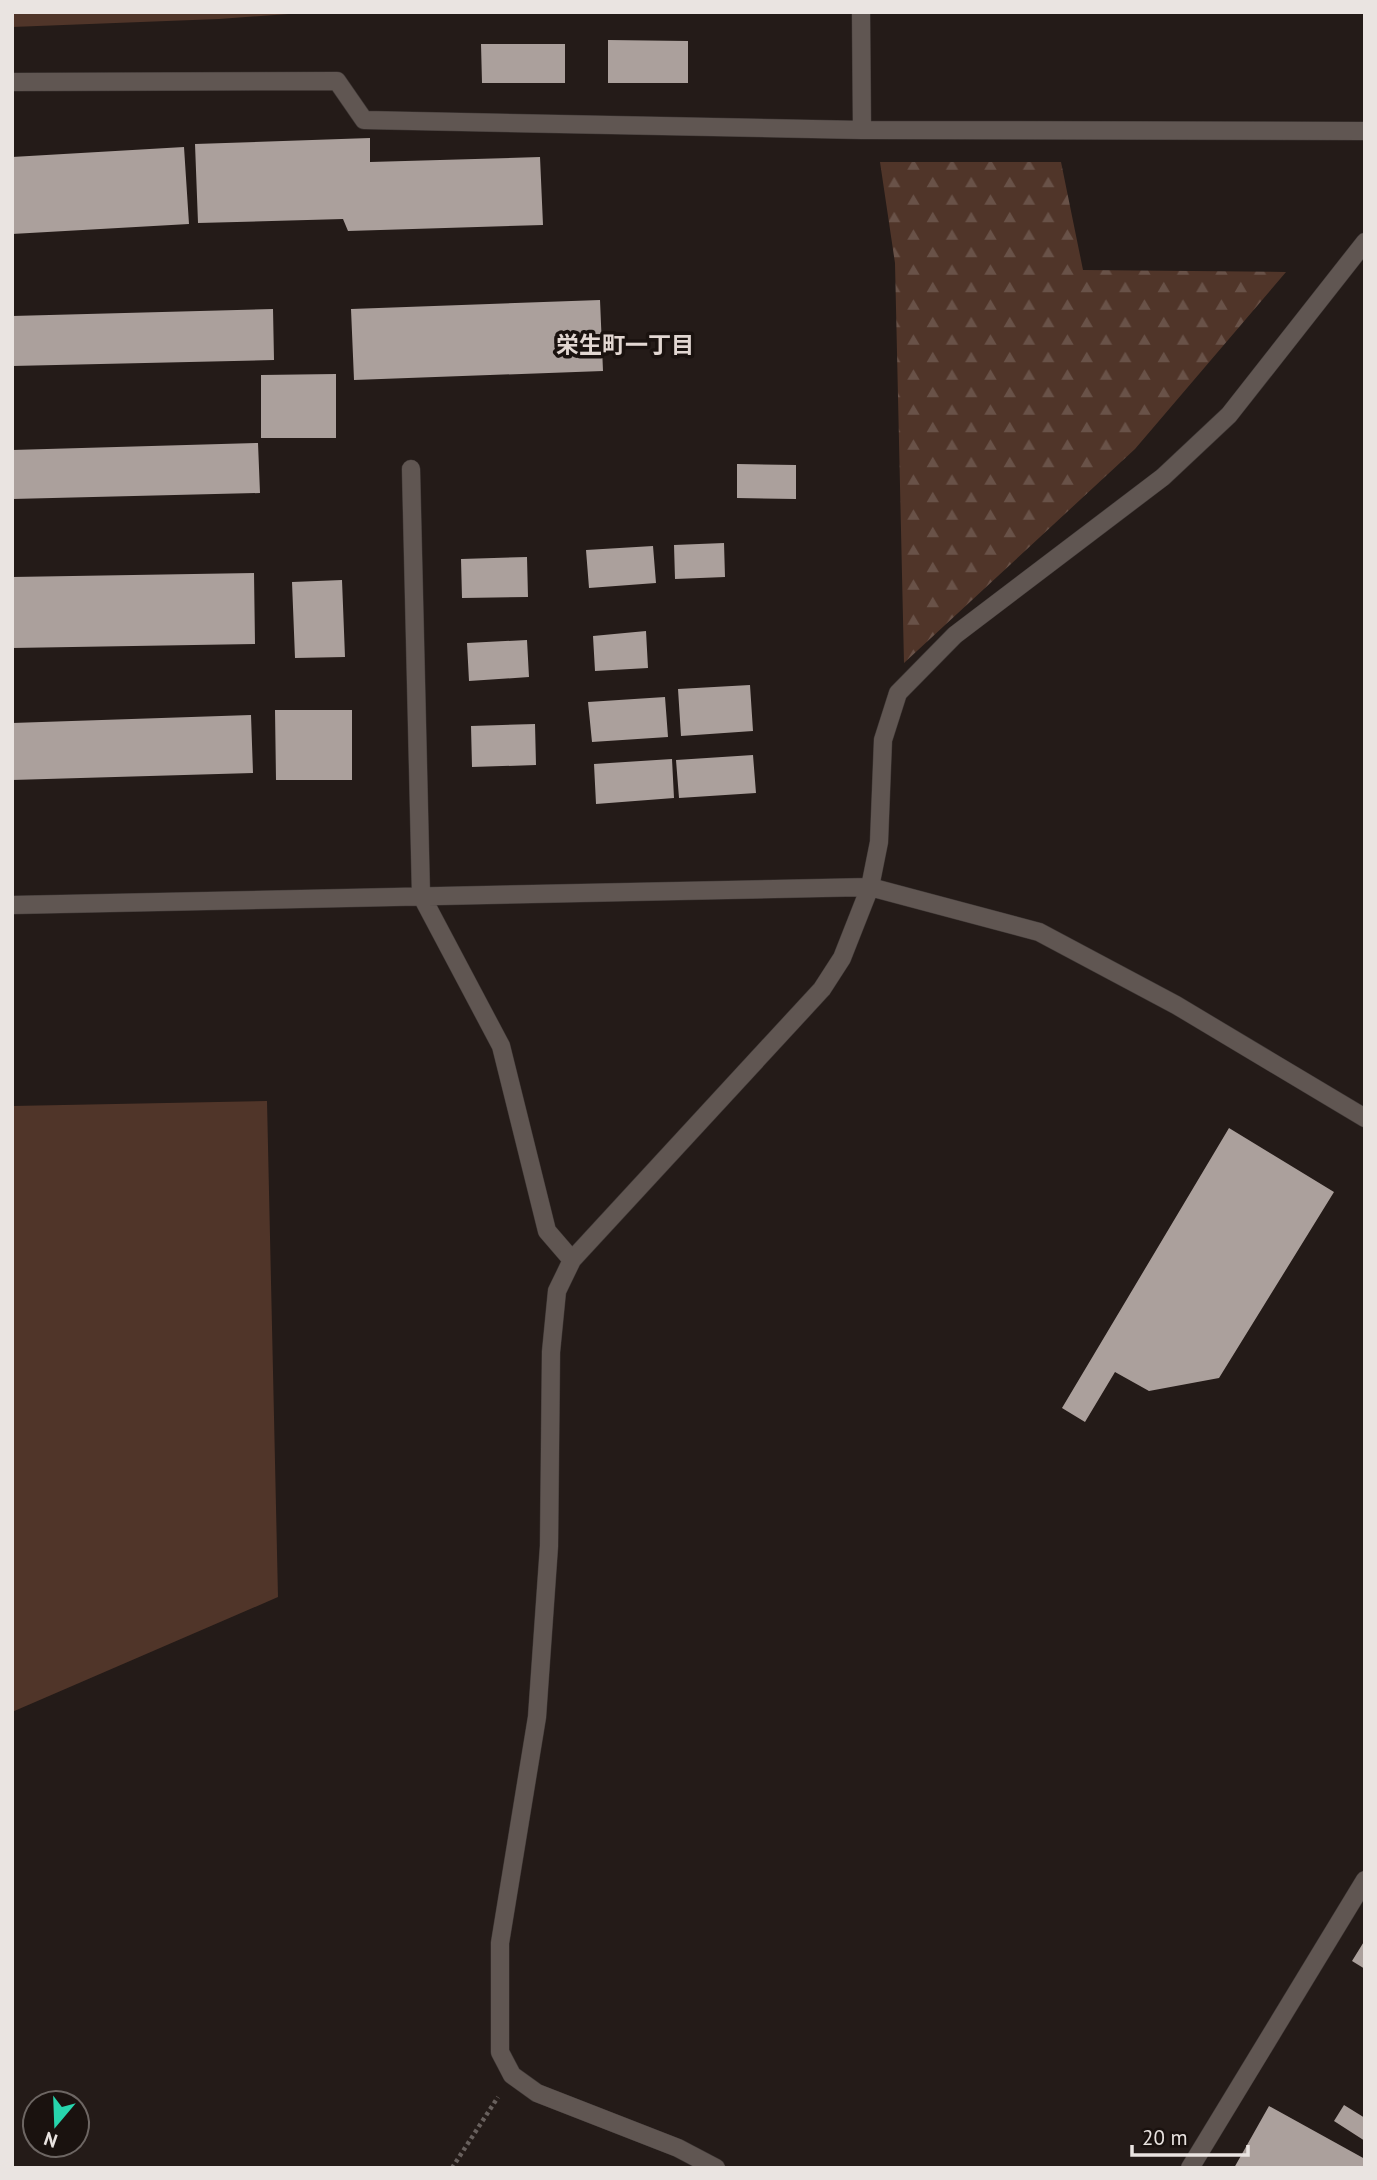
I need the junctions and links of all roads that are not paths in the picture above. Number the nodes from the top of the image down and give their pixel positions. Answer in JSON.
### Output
{"nodes":[{"id":1,"x":861,"y":12,"type":"edge"},
{"id":2,"x":12,"y":82,"type":"edge"},
{"id":3,"x":862,"y":130,"type":"junction"},
{"id":4,"x":1365,"y":131,"type":"edge"},
{"id":5,"x":1365,"y":242,"type":"edge"},
{"id":6,"x":411,"y":469,"type":"dead end"},
{"id":7,"x":870,"y":887,"type":"junction"},
{"id":8,"x":421,"y":895,"type":"junction"},
{"id":9,"x":12,"y":905,"type":"edge"},
{"id":10,"x":1365,"y":1118,"type":"edge"},
{"id":11,"x":572,"y":1260,"type":"junction"},
{"id":12,"x":1365,"y":1880,"type":"edge"},
{"id":13,"x":716,"y":2168,"type":"edge"},
{"id":14,"x":1190,"y":2168,"type":"edge"}],
"edges":[{"from":1,"to":3,"type":"street"},
{"from":2,"to":3,"type":"street"},
{"from":3,"to":4,"type":"street"},
{"from":5,"to":7,"type":"street"},
{"from":6,"to":8,"type":"street"},
{"from":7,"to":8,"type":"street"},
{"from":7,"to":10,"type":"street"},
{"from":7,"to":11,"type":"street"},
{"from":8,"to":9,"type":"street"},
{"from":8,"to":11,"type":"street"},
{"from":11,"to":13,"type":"street"},
{"from":12,"to":14,"type":"street"}]}
